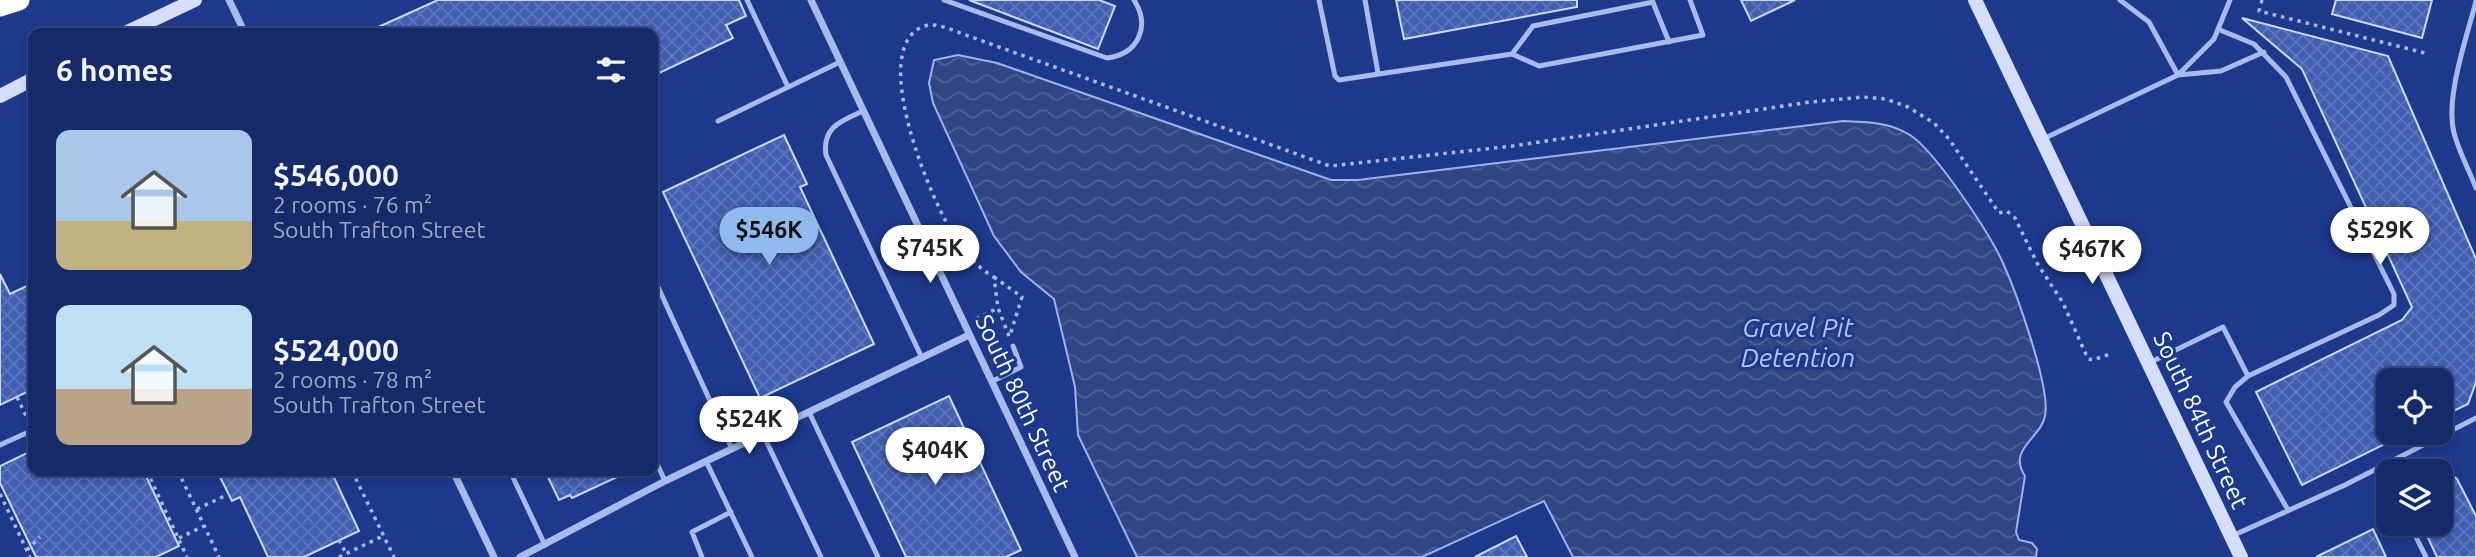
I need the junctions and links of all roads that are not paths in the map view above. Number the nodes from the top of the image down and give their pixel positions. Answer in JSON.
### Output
{"nodes":[{"id":1,"x":19,"y":0,"type":"edge"},
{"id":2,"x":195,"y":0,"type":"edge"},
{"id":3,"x":229,"y":0,"type":"edge"},
{"id":4,"x":747,"y":0,"type":"edge"},
{"id":5,"x":811,"y":0,"type":"edge"},
{"id":6,"x":944,"y":0,"type":"edge"},
{"id":7,"x":1134,"y":0,"type":"edge"},
{"id":8,"x":1319,"y":0,"type":"edge"},
{"id":9,"x":1365,"y":0,"type":"edge"},
{"id":10,"x":1690,"y":0,"type":"edge"},
{"id":11,"x":1975,"y":0,"type":"edge"},
{"id":12,"x":2120,"y":0,"type":"edge"},
{"id":13,"x":2230,"y":0,"type":"edge"},
{"id":14,"x":1652,"y":1,"type":"edge"},
{"id":15,"x":2476,"y":1,"type":"edge"},
{"id":16,"x":0,"y":6,"type":"edge"},
{"id":17,"x":136,"y":28,"type":"edge"},
{"id":18,"x":243,"y":28,"type":"edge"},
{"id":19,"x":2220,"y":30,"type":"junction"},
{"id":20,"x":1669,"y":42,"type":"junction"},
{"id":21,"x":2264,"y":52,"type":"junction"},
{"id":22,"x":1513,"y":54,"type":"junction"},
{"id":23,"x":840,"y":62,"type":"junction"},
{"id":24,"x":1378,"y":73,"type":"junction"},
{"id":25,"x":2178,"y":75,"type":"junction"},
{"id":26,"x":28,"y":82,"type":"edge"},
{"id":27,"x":789,"y":87,"type":"junction"},
{"id":28,"x":0,"y":96,"type":"edge"},
{"id":29,"x":863,"y":110,"type":"junction"},
{"id":30,"x":718,"y":121,"type":"dead end"},
{"id":31,"x":2043,"y":139,"type":"junction"},
{"id":32,"x":2476,"y":188,"type":"edge"},
{"id":33,"x":658,"y":287,"type":"edge"},
{"id":34,"x":969,"y":335,"type":"junction"},
{"id":35,"x":1013,"y":346,"type":"road end"},
{"id":36,"x":922,"y":358,"type":"junction"},
{"id":37,"x":2148,"y":363,"type":"junction"},
{"id":38,"x":2248,"y":376,"type":"junction"},
{"id":39,"x":991,"y":382,"type":"junction"},
{"id":40,"x":809,"y":412,"type":"junction"},
{"id":41,"x":2476,"y":418,"type":"edge"},
{"id":42,"x":28,"y":432,"type":"edge"},
{"id":43,"x":762,"y":434,"type":"junction"},
{"id":44,"x":0,"y":445,"type":"edge"},
{"id":45,"x":732,"y":449,"type":"junction"},
{"id":46,"x":706,"y":461,"type":"junction"},
{"id":47,"x":658,"y":466,"type":"edge"},
{"id":48,"x":455,"y":476,"type":"edge"},
{"id":49,"x":512,"y":476,"type":"edge"},
{"id":50,"x":665,"y":481,"type":"junction"},
{"id":51,"x":2288,"y":510,"type":"junction"},
{"id":52,"x":731,"y":512,"type":"junction"},
{"id":53,"x":2231,"y":536,"type":"junction"},
{"id":54,"x":2416,"y":536,"type":"edge"},
{"id":55,"x":545,"y":545,"type":"junction"},
{"id":56,"x":1072,"y":556,"type":"edge"},
{"id":57,"x":494,"y":557,"type":"edge"},
{"id":58,"x":520,"y":557,"type":"edge"},
{"id":59,"x":702,"y":557,"type":"edge"},
{"id":60,"x":752,"y":557,"type":"edge"},
{"id":61,"x":821,"y":557,"type":"edge"},
{"id":62,"x":878,"y":557,"type":"edge"},
{"id":63,"x":2241,"y":557,"type":"edge"},
{"id":64,"x":2426,"y":557,"type":"edge"}],
"edges":[{"from":1,"to":16,"type":"highway"},
{"from":2,"to":17,"type":"main road"},
{"from":3,"to":18,"type":"street"},
{"from":4,"to":27,"type":"lane"},
{"from":5,"to":23,"type":"street","name":"South 80th Street"},
{"from":6,"to":7,"type":"lane"},
{"from":8,"to":24,"type":"lane"},
{"from":9,"to":24,"type":"lane"},
{"from":10,"to":20,"type":"lane"},
{"from":11,"to":31,"type":"main road","name":"South 84th Street"},
{"from":12,"to":25,"type":"lane"},
{"from":13,"to":19,"type":"lane"},
{"from":14,"to":20,"type":"lane"},
{"from":14,"to":22,"type":"lane"},
{"from":15,"to":32,"type":"lane"},
{"from":19,"to":21,"type":"lane"},
{"from":19,"to":25,"type":"lane"},
{"from":20,"to":22,"type":"lane"},
{"from":21,"to":25,"type":"lane"},
{"from":21,"to":38,"type":"lane"},
{"from":22,"to":24,"type":"lane"},
{"from":23,"to":27,"type":"lane"},
{"from":23,"to":29,"type":"street","name":"South 80th Street"},
{"from":25,"to":31,"type":"lane"},
{"from":26,"to":28,"type":"main road"},
{"from":27,"to":30,"type":"lane"},
{"from":29,"to":34,"type":"street","name":"South 80th Street"},
{"from":29,"to":36,"type":"lane"},
{"from":31,"to":37,"type":"main road","name":"South 84th Street"},
{"from":33,"to":45,"type":"lane"},
{"from":34,"to":36,"type":"street"},
{"from":34,"to":39,"type":"street","name":"South 80th Street"},
{"from":35,"to":39,"type":"lane"},
{"from":36,"to":40,"type":"street"},
{"from":37,"to":38,"type":"lane"},
{"from":37,"to":53,"type":"main road","name":"South 84th Street"},
{"from":38,"to":51,"type":"lane"},
{"from":39,"to":56,"type":"street","name":"South 80th Street"},
{"from":40,"to":43,"type":"street"},
{"from":40,"to":62,"type":"lane"},
{"from":41,"to":51,"type":"lane"},
{"from":42,"to":44,"type":"lane"},
{"from":43,"to":45,"type":"street"},
{"from":43,"to":61,"type":"lane"},
{"from":45,"to":46,"type":"street"},
{"from":46,"to":50,"type":"street"},
{"from":46,"to":52,"type":"lane"},
{"from":47,"to":50,"type":"lane"},
{"from":48,"to":57,"type":"street"},
{"from":49,"to":55,"type":"lane"},
{"from":50,"to":55,"type":"street"},
{"from":51,"to":53,"type":"lane"},
{"from":52,"to":59,"type":"lane"},
{"from":52,"to":60,"type":"lane"},
{"from":53,"to":63,"type":"main road","name":"South 84th Street"},
{"from":54,"to":64,"type":"lane"},
{"from":55,"to":58,"type":"street"}]}
